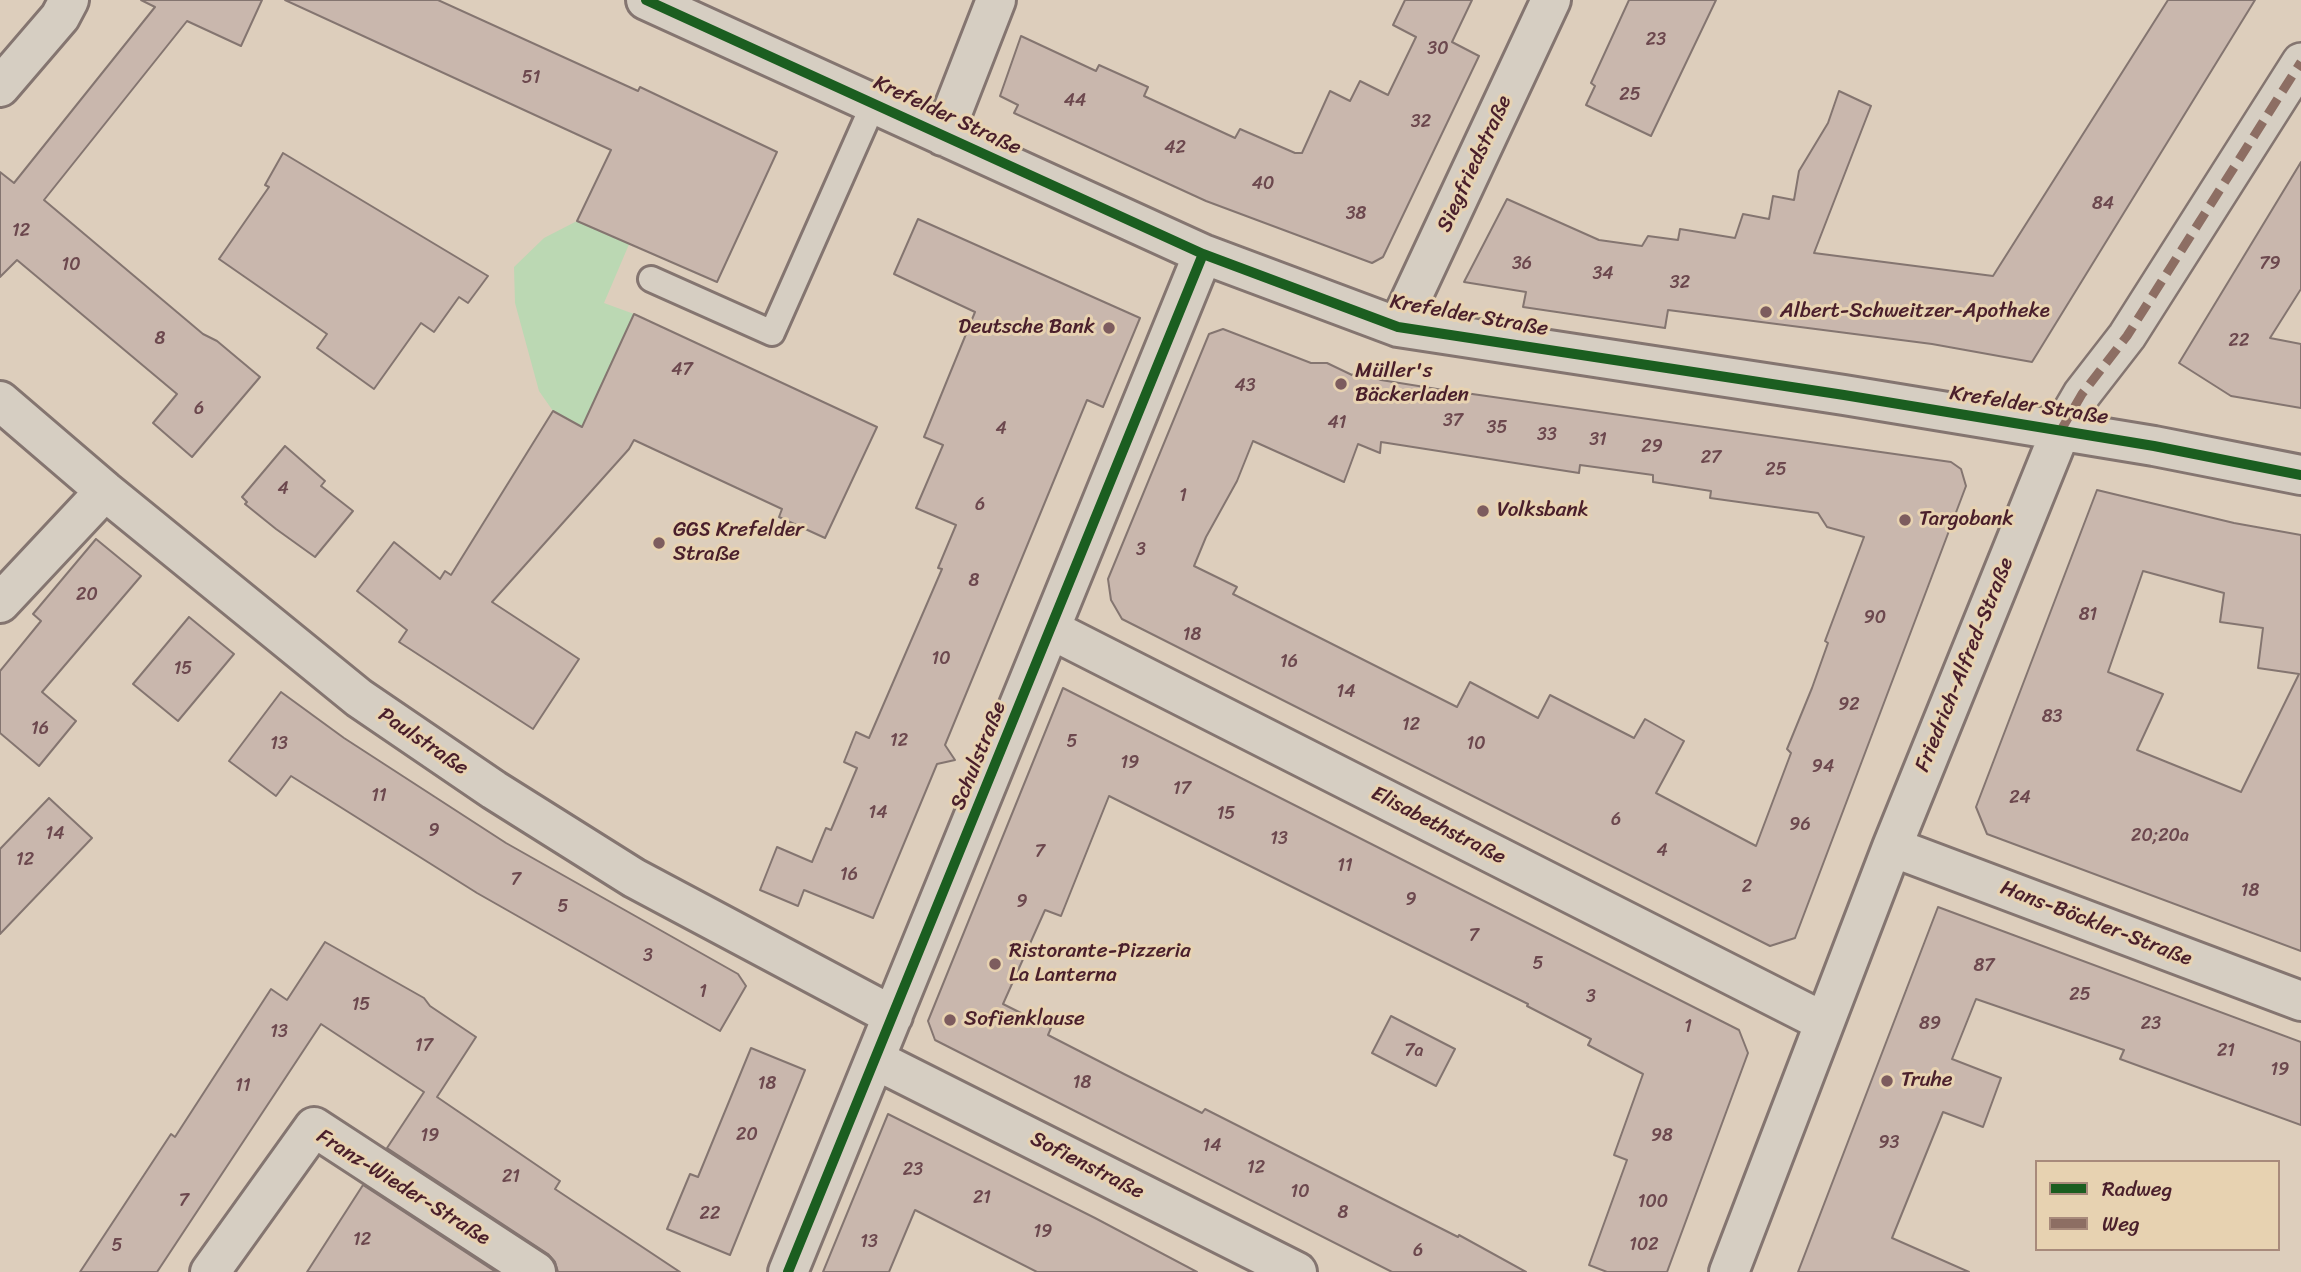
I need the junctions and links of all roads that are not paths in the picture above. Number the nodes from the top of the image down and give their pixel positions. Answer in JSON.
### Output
{"nodes":[{"id":1,"x":69,"y":0,"type":"edge"},
{"id":2,"x":646,"y":0,"type":"edge"},
{"id":3,"x":996,"y":0,"type":"edge"},
{"id":4,"x":1551,"y":0,"type":"edge"},
{"id":5,"x":2301,"y":62,"type":"edge"},
{"id":6,"x":0,"y":87,"type":"edge"},
{"id":7,"x":874,"y":103,"type":"junction"},
{"id":8,"x":943,"y":136,"type":"junction"},
{"id":9,"x":1203,"y":254,"type":"junction"},
{"id":10,"x":651,"y":279,"type":"dead end"},
{"id":11,"x":1398,"y":327,"type":"junction"},
{"id":12,"x":0,"y":401,"type":"edge"},
{"id":13,"x":2061,"y":430,"type":"junction"},
{"id":14,"x":2301,"y":475,"type":"edge"},
{"id":15,"x":105,"y":491,"type":"junction"},
{"id":16,"x":0,"y":603,"type":"edge"},
{"id":17,"x":1052,"y":630,"type":"junction"},
{"id":18,"x":1892,"y":847,"type":"junction"},
{"id":19,"x":2301,"y":1001,"type":"edge"},
{"id":20,"x":893,"y":1016,"type":"junction"},
{"id":21,"x":1824,"y":1022,"type":"junction"},
{"id":22,"x":876,"y":1060,"type":"junction"},
{"id":23,"x":210,"y":1272,"type":"edge"},
{"id":24,"x":536,"y":1272,"type":"edge"},
{"id":25,"x":788,"y":1272,"type":"edge"},
{"id":26,"x":1297,"y":1272,"type":"edge"},
{"id":27,"x":1729,"y":1272,"type":"edge"}],
"edges":[{"from":1,"to":6,"type":"street"},
{"from":2,"to":7,"type":"street","name":"Krefelder Straße"},
{"from":3,"to":8,"type":"street"},
{"from":4,"to":11,"type":"street","name":"Siegfriedstraße"},
{"from":5,"to":13,"type":"street","name":"Friedrich-Alfred-Straße"},
{"from":7,"to":8,"type":"street","name":"Krefelder Straße"},
{"from":7,"to":10,"type":"lane"},
{"from":8,"to":9,"type":"street","name":"Krefelder Straße"},
{"from":9,"to":11,"type":"street","name":"Krefelder Straße"},
{"from":9,"to":17,"type":"street","name":"Schulstraße"},
{"from":11,"to":13,"type":"street","name":"Krefelder Straße"},
{"from":12,"to":15,"type":"street","name":"Paulstraße"},
{"from":13,"to":14,"type":"street","name":"Krefelder Straße"},
{"from":13,"to":18,"type":"street","name":"Friedrich-Alfred-Straße"},
{"from":15,"to":16,"type":"street"},
{"from":15,"to":20,"type":"street","name":"Paulstraße"},
{"from":17,"to":20,"type":"street","name":"Schulstraße"},
{"from":17,"to":21,"type":"street","name":"Elisabethstraße"},
{"from":18,"to":19,"type":"street","name":"Hans-Böckler-Straße"},
{"from":18,"to":21,"type":"street","name":"Friedrich-Alfred-Straße"},
{"from":20,"to":22,"type":"street","name":"Schulstraße"},
{"from":21,"to":27,"type":"street","name":"Friedrich-Alfred-Straße"},
{"from":22,"to":25,"type":"street","name":"Schulstraße"},
{"from":22,"to":26,"type":"street","name":"Sofienstraße"},
{"from":23,"to":24,"type":"street","name":"Franz-Wieder-Straße"}]}
